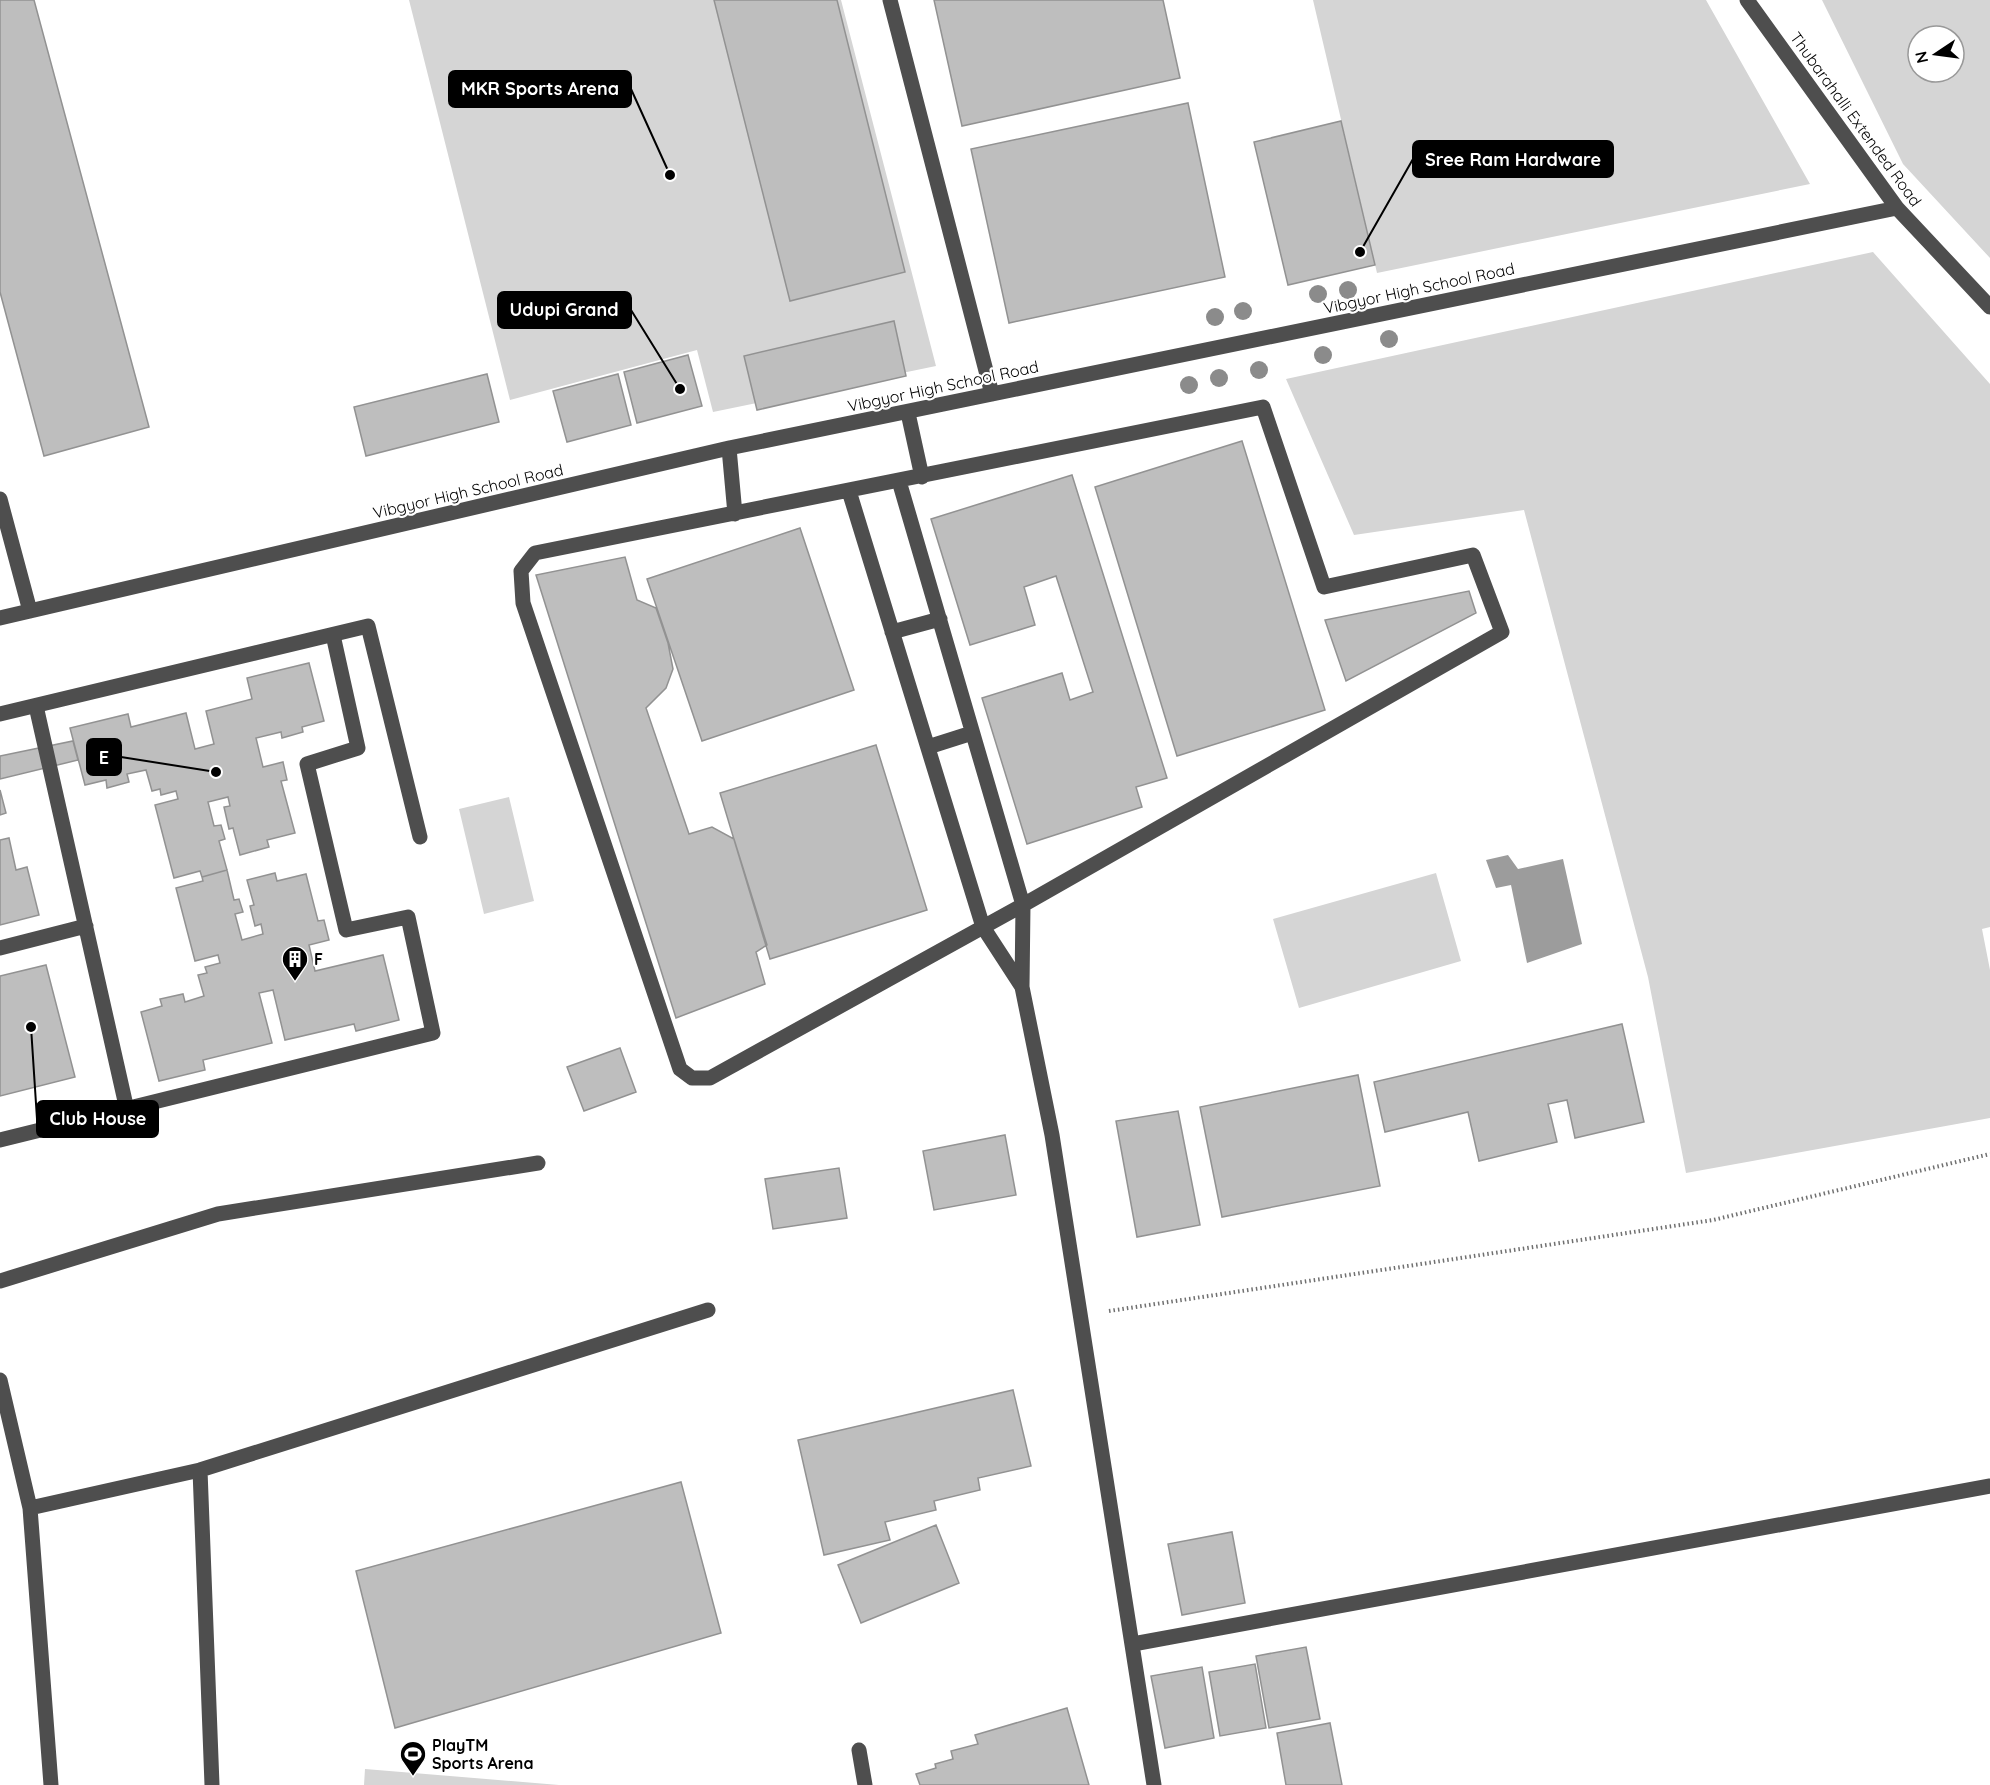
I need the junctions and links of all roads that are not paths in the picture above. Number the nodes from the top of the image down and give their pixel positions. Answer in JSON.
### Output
{"nodes":[{"id":1,"x":890,"y":0,"type":"edge"},
{"id":2,"x":1748,"y":0,"type":"edge"},
{"id":3,"x":1897,"y":208,"type":"junction"},
{"id":4,"x":1990,"y":307,"type":"edge"},
{"id":5,"x":992,"y":394,"type":"junction"},
{"id":6,"x":908,"y":413,"type":"junction"},
{"id":7,"x":729,"y":448,"type":"junction"},
{"id":8,"x":922,"y":477,"type":"junction"},
{"id":9,"x":899,"y":481,"type":"junction"},
{"id":10,"x":849,"y":491,"type":"junction"},
{"id":11,"x":0,"y":499,"type":"edge"},
{"id":12,"x":735,"y":514,"type":"junction"},
{"id":13,"x":30,"y":611,"type":"junction"},
{"id":14,"x":0,"y":618,"type":"edge"},
{"id":15,"x":940,"y":620,"type":"junction"},
{"id":16,"x":892,"y":632,"type":"junction"},
{"id":17,"x":333,"y":635,"type":"junction"},
{"id":18,"x":36,"y":706,"type":"junction"},
{"id":19,"x":0,"y":714,"type":"edge"},
{"id":20,"x":972,"y":733,"type":"junction"},
{"id":21,"x":927,"y":747,"type":"junction"},
{"id":22,"x":420,"y":837,"type":"dead end"},
{"id":23,"x":1023,"y":905,"type":"junction"},
{"id":24,"x":86,"y":926,"type":"junction"},
{"id":25,"x":983,"y":927,"type":"junction"},
{"id":26,"x":0,"y":948,"type":"edge"},
{"id":27,"x":1022,"y":987,"type":"junction"},
{"id":28,"x":127,"y":1110,"type":"junction"},
{"id":29,"x":0,"y":1140,"type":"edge"},
{"id":30,"x":538,"y":1163,"type":"dead end"},
{"id":31,"x":0,"y":1281,"type":"edge"},
{"id":32,"x":708,"y":1310,"type":"dead end"},
{"id":33,"x":0,"y":1380,"type":"edge"},
{"id":34,"x":200,"y":1470,"type":"junction"},
{"id":35,"x":1990,"y":1486,"type":"edge"},
{"id":36,"x":30,"y":1508,"type":"junction"},
{"id":37,"x":1133,"y":1644,"type":"junction"},
{"id":38,"x":859,"y":1750,"type":"dead end"},
{"id":39,"x":51,"y":1785,"type":"edge"},
{"id":40,"x":212,"y":1785,"type":"edge"},
{"id":41,"x":865,"y":1785,"type":"edge"},
{"id":42,"x":1154,"y":1785,"type":"edge"}],
"edges":[{"from":1,"to":5,"type":"street"},
{"from":2,"to":3,"type":"street","name":"Thubarahalli Extended Road"},
{"from":3,"to":4,"type":"street","name":"Thubarahalli Extended Road"},
{"from":3,"to":5,"type":"street","name":"Vibgyor High School Road"},
{"from":5,"to":6,"type":"street","name":"Vibgyor High School Road"},
{"from":6,"to":7,"type":"street","name":"Vibgyor High School Road"},
{"from":6,"to":8,"type":"street"},
{"from":7,"to":12,"type":"street"},
{"from":7,"to":13,"type":"street","name":"Vibgyor High School Road"},
{"from":8,"to":9,"type":"street"},
{"from":8,"to":23,"type":"street"},
{"from":9,"to":10,"type":"street"},
{"from":9,"to":15,"type":"street"},
{"from":10,"to":12,"type":"street"},
{"from":10,"to":16,"type":"street"},
{"from":11,"to":13,"type":"street"},
{"from":12,"to":25,"type":"street"},
{"from":13,"to":14,"type":"street","name":"Vibgyor High School Road"},
{"from":15,"to":16,"type":"street"},
{"from":15,"to":20,"type":"street"},
{"from":16,"to":21,"type":"street"},
{"from":17,"to":18,"type":"street"},
{"from":17,"to":22,"type":"street"},
{"from":17,"to":28,"type":"street"},
{"from":18,"to":19,"type":"street"},
{"from":18,"to":24,"type":"street"},
{"from":20,"to":21,"type":"street"},
{"from":20,"to":23,"type":"street"},
{"from":21,"to":25,"type":"street"},
{"from":23,"to":25,"type":"street"},
{"from":23,"to":27,"type":"street"},
{"from":24,"to":26,"type":"street"},
{"from":24,"to":28,"type":"street"},
{"from":25,"to":27,"type":"street"},
{"from":27,"to":37,"type":"street"},
{"from":28,"to":29,"type":"street"},
{"from":30,"to":31,"type":"street"},
{"from":32,"to":34,"type":"street"},
{"from":33,"to":36,"type":"street"},
{"from":34,"to":36,"type":"street"},
{"from":34,"to":40,"type":"street"},
{"from":35,"to":37,"type":"street"},
{"from":36,"to":39,"type":"street"},
{"from":37,"to":42,"type":"street"},
{"from":38,"to":41,"type":"street"}]}
